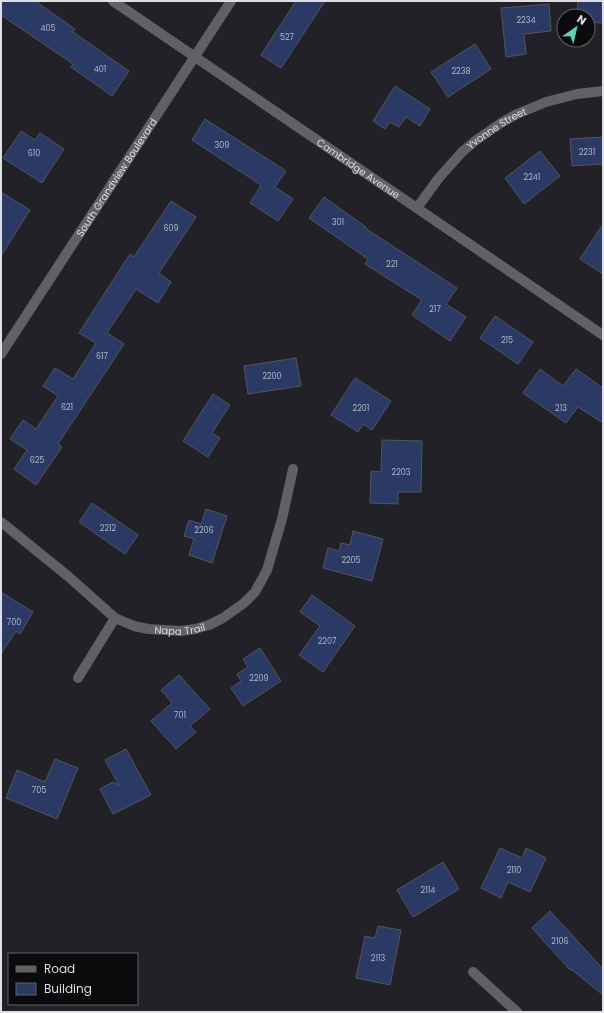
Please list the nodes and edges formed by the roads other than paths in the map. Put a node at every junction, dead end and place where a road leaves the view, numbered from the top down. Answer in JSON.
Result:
{"nodes":[{"id":1,"x":113,"y":1,"type":"edge"},
{"id":2,"x":231,"y":1,"type":"edge"},
{"id":3,"x":195,"y":56,"type":"junction"},
{"id":4,"x":603,"y":91,"type":"edge"},
{"id":5,"x":417,"y":208,"type":"junction"},
{"id":6,"x":603,"y":335,"type":"edge"},
{"id":7,"x":1,"y":354,"type":"edge"},
{"id":8,"x":293,"y":469,"type":"dead end"},
{"id":9,"x":1,"y":522,"type":"edge"},
{"id":10,"x":115,"y":618,"type":"junction"},
{"id":11,"x":78,"y":678,"type":"dead end"},
{"id":12,"x":472,"y":972,"type":"dead end"},
{"id":13,"x":517,"y":1012,"type":"edge"}],
"edges":[{"from":1,"to":3,"type":"street","name":"Cambridge Avenue"},
{"from":2,"to":3,"type":"street","name":"South Grandview Boulevard"},
{"from":3,"to":5,"type":"street","name":"Cambridge Avenue"},
{"from":3,"to":7,"type":"street","name":"South Grandview Boulevard"},
{"from":4,"to":5,"type":"street","name":"Yvonne Street"},
{"from":5,"to":6,"type":"street","name":"Cambridge Avenue"},
{"from":8,"to":10,"type":"street","name":"Napa Trail"},
{"from":9,"to":10,"type":"street","name":"Napa Trail"},
{"from":10,"to":11,"type":"street"},
{"from":12,"to":13,"type":"street"}]}
